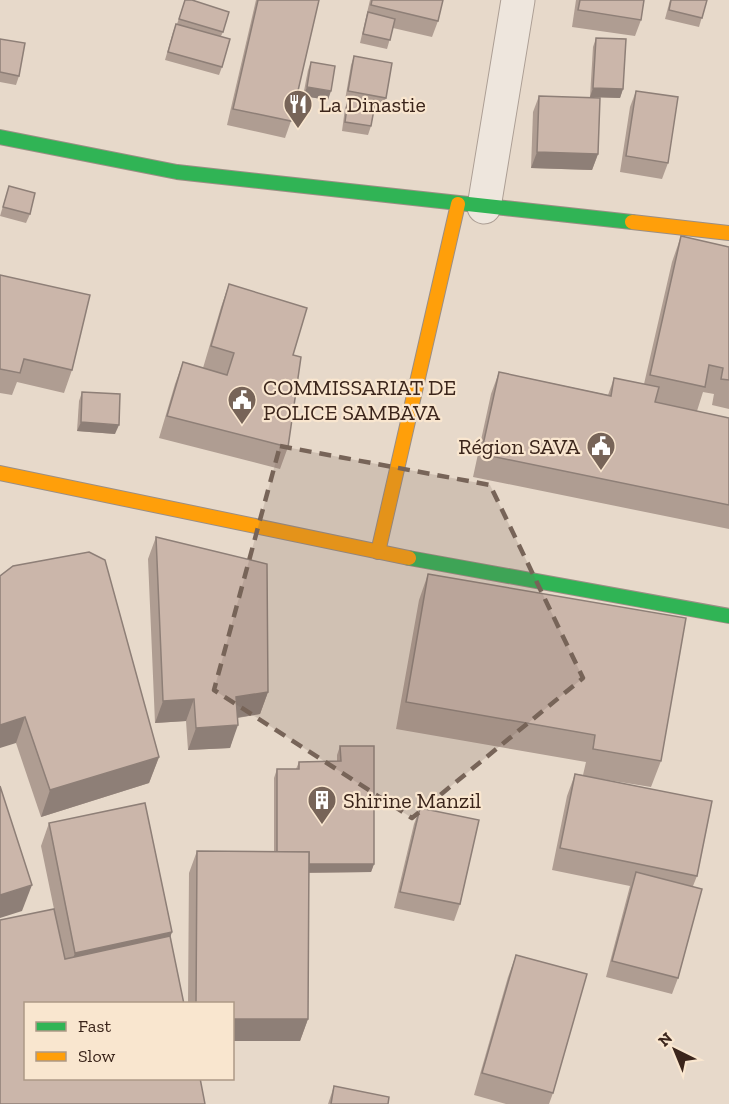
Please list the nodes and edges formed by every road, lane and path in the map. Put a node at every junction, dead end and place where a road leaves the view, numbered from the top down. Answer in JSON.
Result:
{"nodes":[{"id":1,"x":518,"y":0,"type":"edge"},
{"id":2,"x":0,"y":137,"type":"edge"},
{"id":3,"x":471,"y":205,"type":"junction"},
{"id":4,"x":729,"y":233,"type":"edge"},
{"id":5,"x":0,"y":472,"type":"edge"},
{"id":6,"x":378,"y":552,"type":"junction"},
{"id":7,"x":729,"y":616,"type":"edge"}],
"edges":[{"from":1,"to":3,"type":"street"},
{"from":2,"to":3,"type":"street"},
{"from":3,"to":4,"type":"street"},
{"from":3,"to":6,"type":"street"},
{"from":5,"to":6,"type":"street"},
{"from":6,"to":7,"type":"street"}]}
